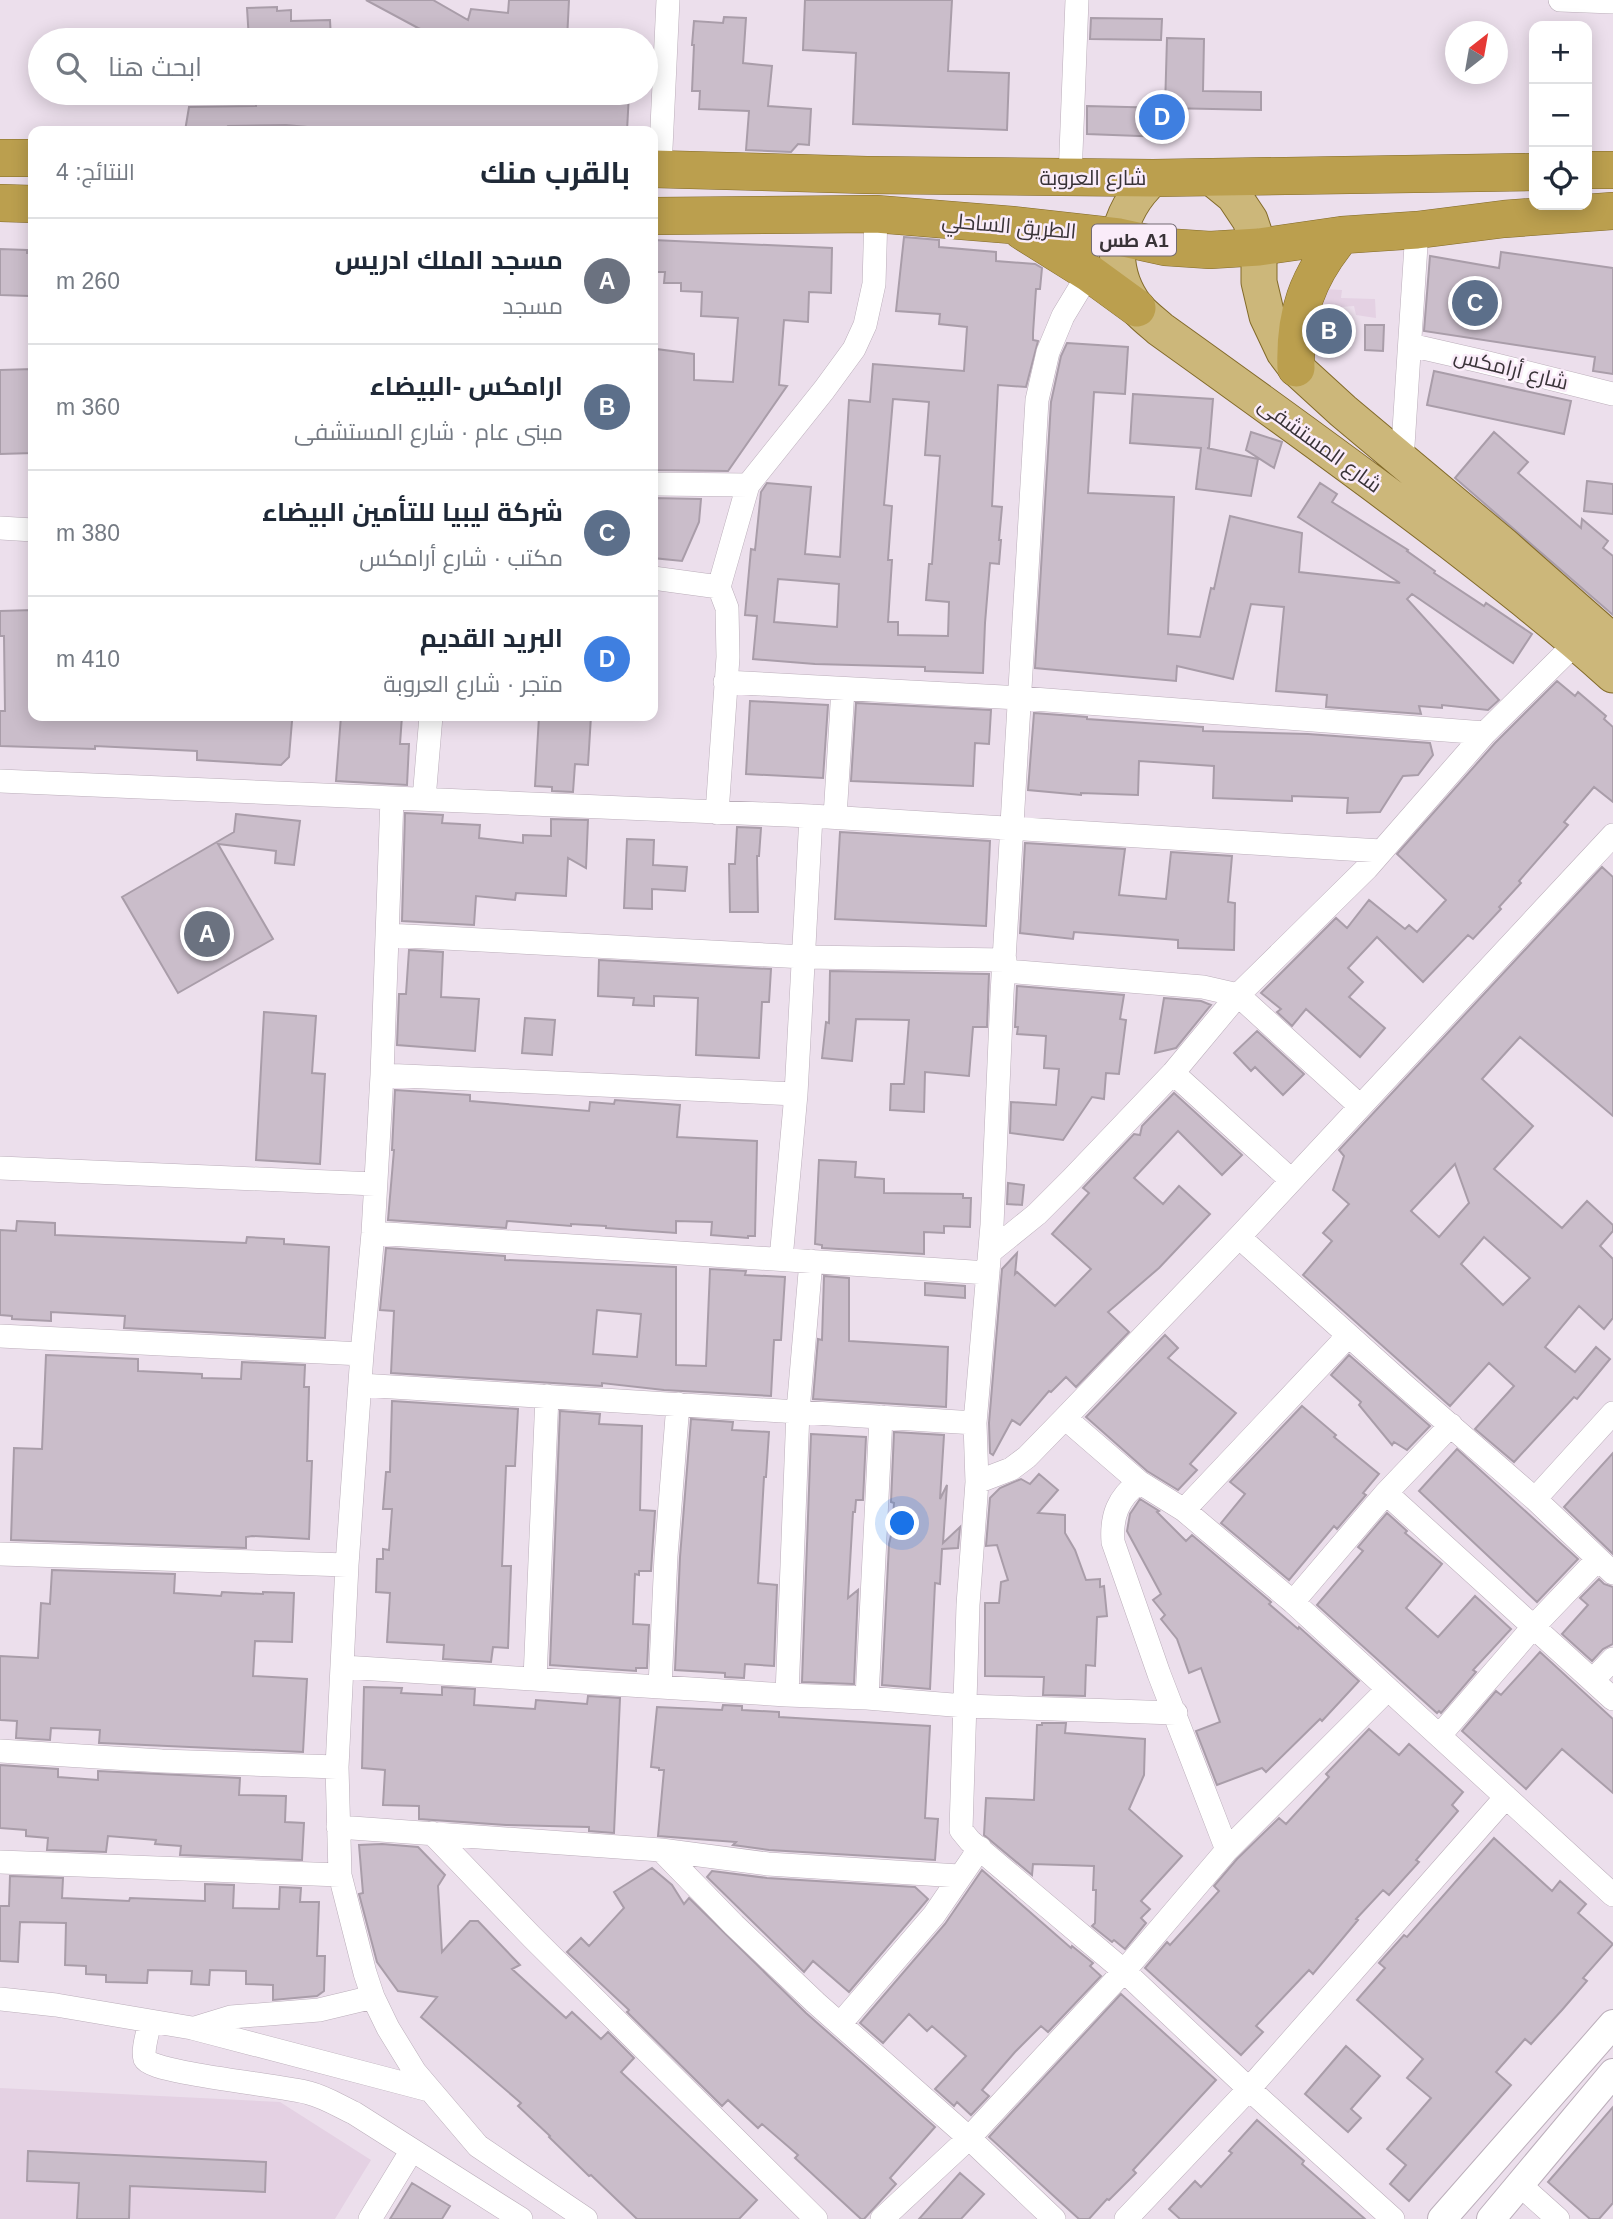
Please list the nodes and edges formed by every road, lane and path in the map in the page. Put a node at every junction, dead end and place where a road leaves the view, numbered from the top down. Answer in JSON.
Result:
{"nodes":[{"id":1,"x":668,"y":0,"type":"edge"},
{"id":2,"x":1077,"y":0,"type":"edge"},
{"id":3,"x":1560,"y":0,"type":"edge"},
{"id":4,"x":1613,"y":2,"type":"edge"},
{"id":5,"x":658,"y":154,"type":"edge"},
{"id":6,"x":0,"y":158,"type":"edge"},
{"id":7,"x":28,"y":158,"type":"edge"},
{"id":8,"x":658,"y":169,"type":"edge"},
{"id":9,"x":1592,"y":170,"type":"edge"},
{"id":10,"x":1613,"y":170,"type":"edge"},
{"id":11,"x":1529,"y":172,"type":"edge"},
{"id":12,"x":1070,"y":178,"type":"junction"},
{"id":13,"x":1153,"y":178,"type":"junction"},
{"id":14,"x":1212,"y":178,"type":"junction"},
{"id":15,"x":0,"y":203,"type":"edge"},
{"id":16,"x":28,"y":204,"type":"edge"},
{"id":17,"x":1613,"y":211,"type":"edge"},
{"id":18,"x":876,"y":214,"type":"junction"},
{"id":19,"x":658,"y":216,"type":"edge"},
{"id":20,"x":1012,"y":225,"type":"junction"},
{"id":21,"x":1417,"y":230,"type":"junction"},
{"id":22,"x":1342,"y":236,"type":"junction"},
{"id":23,"x":1119,"y":237,"type":"junction"},
{"id":24,"x":1259,"y":247,"type":"junction"},
{"id":25,"x":1088,"y":273,"type":"junction"},
{"id":26,"x":1137,"y":308,"type":"junction"},
{"id":27,"x":1410,"y":345,"type":"junction"},
{"id":28,"x":1296,"y":368,"type":"junction"},
{"id":29,"x":1613,"y":394,"type":"edge"},
{"id":30,"x":1402,"y":461,"type":"junction"},
{"id":31,"x":658,"y":484,"type":"edge"},
{"id":32,"x":748,"y":485,"type":"junction"},
{"id":33,"x":0,"y":528,"type":"edge"},
{"id":34,"x":28,"y":530,"type":"edge"},
{"id":35,"x":658,"y":579,"type":"edge"},
{"id":36,"x":719,"y":587,"type":"junction"},
{"id":37,"x":1594,"y":636,"type":"edge"},
{"id":38,"x":1613,"y":676,"type":"edge"},
{"id":39,"x":725,"y":682,"type":"junction"},
{"id":40,"x":843,"y":689,"type":"junction"},
{"id":41,"x":1020,"y":698,"type":"junction"},
{"id":42,"x":431,"y":721,"type":"edge"},
{"id":43,"x":1485,"y":733,"type":"junction"},
{"id":44,"x":0,"y":781,"type":"edge"},
{"id":45,"x":392,"y":799,"type":"junction"},
{"id":46,"x":424,"y":799,"type":"junction"},
{"id":47,"x":717,"y":813,"type":"junction"},
{"id":48,"x":811,"y":816,"type":"junction"},
{"id":49,"x":835,"y":817,"type":"junction"},
{"id":50,"x":1014,"y":828,"type":"junction"},
{"id":51,"x":1611,"y":841,"type":"edge"},
{"id":52,"x":1381,"y":850,"type":"junction"},
{"id":53,"x":387,"y":934,"type":"junction"},
{"id":54,"x":804,"y":957,"type":"junction"},
{"id":55,"x":1005,"y":966,"type":"junction"},
{"id":56,"x":1238,"y":995,"type":"junction"},
{"id":57,"x":1173,"y":1073,"type":"junction"},
{"id":58,"x":382,"y":1075,"type":"junction"},
{"id":59,"x":796,"y":1094,"type":"junction"},
{"id":60,"x":1360,"y":1106,"type":"junction"},
{"id":61,"x":0,"y":1168,"type":"edge"},
{"id":62,"x":1290,"y":1179,"type":"junction"},
{"id":63,"x":374,"y":1184,"type":"junction"},
{"id":64,"x":373,"y":1233,"type":"junction"},
{"id":65,"x":1238,"y":1237,"type":"junction"},
{"id":66,"x":781,"y":1259,"type":"junction"},
{"id":67,"x":811,"y":1261,"type":"junction"},
{"id":68,"x":989,"y":1263,"type":"junction"},
{"id":69,"x":0,"y":1336,"type":"edge"},
{"id":70,"x":1348,"y":1336,"type":"junction"},
{"id":71,"x":362,"y":1354,"type":"junction"},
{"id":72,"x":360,"y":1385,"type":"junction"},
{"id":73,"x":547,"y":1396,"type":"junction"},
{"id":74,"x":678,"y":1404,"type":"junction"},
{"id":75,"x":798,"y":1411,"type":"junction"},
{"id":76,"x":1613,"y":1413,"type":"edge"},
{"id":77,"x":881,"y":1417,"type":"junction"},
{"id":78,"x":1065,"y":1418,"type":"junction"},
{"id":79,"x":975,"y":1423,"type":"junction"},
{"id":80,"x":1451,"y":1425,"type":"junction"},
{"id":81,"x":977,"y":1482,"type":"junction"},
{"id":82,"x":1139,"y":1482,"type":"junction"},
{"id":83,"x":1386,"y":1493,"type":"junction"},
{"id":84,"x":1535,"y":1499,"type":"junction"},
{"id":85,"x":1184,"y":1510,"type":"junction"},
{"id":86,"x":0,"y":1554,"type":"edge"},
{"id":87,"x":348,"y":1565,"type":"junction"},
{"id":88,"x":1606,"y":1566,"type":"edge"},
{"id":89,"x":1293,"y":1602,"type":"junction"},
{"id":90,"x":1534,"y":1626,"type":"junction"},
{"id":91,"x":1613,"y":1659,"type":"edge"},
{"id":92,"x":343,"y":1667,"type":"junction"},
{"id":93,"x":536,"y":1679,"type":"junction"},
{"id":94,"x":1593,"y":1680,"type":"junction"},
{"id":95,"x":660,"y":1686,"type":"junction"},
{"id":96,"x":1388,"y":1689,"type":"junction"},
{"id":97,"x":787,"y":1695,"type":"junction"},
{"id":98,"x":867,"y":1698,"type":"junction"},
{"id":99,"x":1613,"y":1699,"type":"edge"},
{"id":100,"x":965,"y":1706,"type":"junction"},
{"id":101,"x":1175,"y":1713,"type":"junction"},
{"id":102,"x":1440,"y":1735,"type":"junction"},
{"id":103,"x":0,"y":1751,"type":"edge"},
{"id":104,"x":337,"y":1767,"type":"junction"},
{"id":105,"x":1506,"y":1797,"type":"junction"},
{"id":106,"x":338,"y":1827,"type":"junction"},
{"id":107,"x":432,"y":1833,"type":"junction"},
{"id":108,"x":980,"y":1848,"type":"junction"},
{"id":109,"x":661,"y":1850,"type":"junction"},
{"id":110,"x":1227,"y":1850,"type":"junction"},
{"id":111,"x":0,"y":1862,"type":"edge"},
{"id":112,"x":340,"y":1875,"type":"junction"},
{"id":113,"x":959,"y":1876,"type":"junction"},
{"id":114,"x":1613,"y":1895,"type":"edge"},
{"id":115,"x":1124,"y":1971,"type":"junction"},
{"id":116,"x":373,"y":1997,"type":"junction"},
{"id":117,"x":0,"y":1999,"type":"edge"},
{"id":118,"x":150,"y":2022,"type":"junction"},
{"id":119,"x":840,"y":2024,"type":"junction"},
{"id":120,"x":1613,"y":2024,"type":"edge"},
{"id":121,"x":192,"y":2028,"type":"junction"},
{"id":122,"x":1613,"y":2073,"type":"edge"},
{"id":123,"x":1249,"y":2089,"type":"junction"},
{"id":124,"x":429,"y":2090,"type":"junction"},
{"id":125,"x":970,"y":2138,"type":"junction"},
{"id":126,"x":412,"y":2150,"type":"junction"},
{"id":127,"x":1519,"y":2184,"type":"junction"},
{"id":128,"x":577,"y":2216,"type":"edge"},
{"id":129,"x":370,"y":2219,"type":"edge"},
{"id":130,"x":521,"y":2219,"type":"edge"},
{"id":131,"x":816,"y":2219,"type":"edge"},
{"id":132,"x":882,"y":2219,"type":"edge"},
{"id":133,"x":1054,"y":2219,"type":"edge"},
{"id":134,"x":1126,"y":2219,"type":"edge"},
{"id":135,"x":1393,"y":2219,"type":"edge"},
{"id":136,"x":1441,"y":2219,"type":"edge"},
{"id":137,"x":1491,"y":2219,"type":"edge"},
{"id":138,"x":1558,"y":2219,"type":"edge"}],
"edges":[{"from":1,"to":5,"type":"street"},
{"from":2,"to":12,"type":"street"},
{"from":3,"to":4,"type":"street"},
{"from":6,"to":7,"type":"highway"},
{"from":8,"to":12,"type":"highway","name":"شارع العروبة"},
{"from":9,"to":10,"type":"highway"},
{"from":11,"to":14,"type":"highway","name":"شارع العروبة"},
{"from":12,"to":13,"type":"highway","name":"شارع العروبة"},
{"from":13,"to":14,"type":"highway","name":"شارع العروبة"},
{"from":13,"to":23,"type":"main road","name":"شارع المستشفى"},
{"from":14,"to":24,"type":"main road","name":"شارع المستشفى"},
{"from":15,"to":16,"type":"highway"},
{"from":17,"to":21,"type":"highway","name":"الطريق الساحلي","number":"طس A1"},
{"from":18,"to":19,"type":"highway","name":"الطريق الساحلي","number":"طس A1"},
{"from":18,"to":20,"type":"highway","name":"الطريق الساحلي","number":"طس A1"},
{"from":18,"to":32,"type":"street"},
{"from":20,"to":23,"type":"highway","name":"الطريق الساحلي","number":"طس A1"},
{"from":20,"to":25,"type":"highway"},
{"from":21,"to":22,"type":"highway","name":"الطريق الساحلي","number":"طس A1"},
{"from":21,"to":27,"type":"street"},
{"from":22,"to":24,"type":"highway","name":"الطريق الساحلي","number":"طس A1"},
{"from":22,"to":28,"type":"highway"},
{"from":23,"to":24,"type":"highway","name":"الطريق الساحلي","number":"طس A1"},
{"from":23,"to":26,"type":"main road","name":"شارع المستشفى"},
{"from":24,"to":28,"type":"main road","name":"شارع المستشفى"},
{"from":25,"to":26,"type":"highway"},
{"from":25,"to":41,"type":"street"},
{"from":26,"to":37,"type":"main road","name":"شارع المستشفى"},
{"from":27,"to":29,"type":"street","name":"شارع أرامكس"},
{"from":27,"to":30,"type":"street"},
{"from":28,"to":30,"type":"main road","name":"شارع المستشفى"},
{"from":30,"to":37,"type":"main road","name":"شارع المستشفى"},
{"from":31,"to":32,"type":"street"},
{"from":32,"to":36,"type":"street"},
{"from":33,"to":34,"type":"street"},
{"from":35,"to":36,"type":"street"},
{"from":36,"to":39,"type":"street"},
{"from":37,"to":38,"type":"main road","name":"شارع المستشفى"},
{"from":37,"to":43,"type":"street"},
{"from":39,"to":40,"type":"street"},
{"from":39,"to":47,"type":"street"},
{"from":40,"to":41,"type":"street"},
{"from":40,"to":49,"type":"street"},
{"from":41,"to":43,"type":"street"},
{"from":41,"to":50,"type":"street"},
{"from":42,"to":46,"type":"street"},
{"from":43,"to":52,"type":"street"},
{"from":44,"to":45,"type":"street"},
{"from":45,"to":46,"type":"street"},
{"from":45,"to":53,"type":"street"},
{"from":46,"to":47,"type":"street"},
{"from":47,"to":48,"type":"street"},
{"from":48,"to":49,"type":"street"},
{"from":48,"to":54,"type":"street"},
{"from":49,"to":50,"type":"street"},
{"from":50,"to":52,"type":"street"},
{"from":50,"to":55,"type":"street"},
{"from":51,"to":60,"type":"street"},
{"from":52,"to":56,"type":"street"},
{"from":53,"to":54,"type":"street"},
{"from":53,"to":58,"type":"street"},
{"from":54,"to":55,"type":"street"},
{"from":54,"to":59,"type":"street"},
{"from":55,"to":56,"type":"street"},
{"from":55,"to":68,"type":"street"},
{"from":56,"to":57,"type":"street"},
{"from":56,"to":60,"type":"street"},
{"from":57,"to":62,"type":"street"},
{"from":57,"to":68,"type":"street"},
{"from":58,"to":59,"type":"street"},
{"from":58,"to":63,"type":"street"},
{"from":59,"to":66,"type":"street"},
{"from":60,"to":62,"type":"street"},
{"from":61,"to":63,"type":"street"},
{"from":62,"to":65,"type":"street"},
{"from":63,"to":64,"type":"street"},
{"from":64,"to":66,"type":"street"},
{"from":64,"to":71,"type":"street"},
{"from":65,"to":70,"type":"street"},
{"from":65,"to":78,"type":"street"},
{"from":66,"to":67,"type":"street"},
{"from":67,"to":68,"type":"street"},
{"from":67,"to":75,"type":"street"},
{"from":68,"to":79,"type":"street"},
{"from":69,"to":71,"type":"street"},
{"from":70,"to":80,"type":"street"},
{"from":70,"to":85,"type":"street"},
{"from":71,"to":72,"type":"street"},
{"from":72,"to":73,"type":"street"},
{"from":72,"to":87,"type":"street"},
{"from":73,"to":74,"type":"street"},
{"from":73,"to":93,"type":"street"},
{"from":74,"to":75,"type":"street"},
{"from":74,"to":95,"type":"street"},
{"from":75,"to":77,"type":"street"},
{"from":75,"to":97,"type":"street"},
{"from":76,"to":84,"type":"street"},
{"from":77,"to":79,"type":"street"},
{"from":77,"to":98,"type":"street"},
{"from":78,"to":81,"type":"street"},
{"from":78,"to":82,"type":"street"},
{"from":79,"to":81,"type":"street"},
{"from":80,"to":83,"type":"street"},
{"from":80,"to":84,"type":"street"},
{"from":81,"to":100,"type":"street"},
{"from":82,"to":85,"type":"street"},
{"from":82,"to":101,"type":"street"},
{"from":83,"to":89,"type":"street"},
{"from":83,"to":90,"type":"street"},
{"from":84,"to":88,"type":"street"},
{"from":85,"to":89,"type":"street"},
{"from":86,"to":87,"type":"street"},
{"from":87,"to":92,"type":"street"},
{"from":88,"to":90,"type":"street"},
{"from":89,"to":96,"type":"street"},
{"from":90,"to":94,"type":"street"},
{"from":90,"to":102,"type":"street"},
{"from":91,"to":94,"type":"street"},
{"from":92,"to":93,"type":"street"},
{"from":92,"to":104,"type":"street"},
{"from":93,"to":95,"type":"street"},
{"from":94,"to":99,"type":"street"},
{"from":95,"to":97,"type":"street"},
{"from":96,"to":102,"type":"street"},
{"from":96,"to":110,"type":"street"},
{"from":97,"to":98,"type":"street"},
{"from":98,"to":100,"type":"street"},
{"from":100,"to":101,"type":"street"},
{"from":100,"to":108,"type":"street"},
{"from":101,"to":110,"type":"street"},
{"from":102,"to":105,"type":"street"},
{"from":103,"to":104,"type":"street"},
{"from":104,"to":106,"type":"street"},
{"from":105,"to":114,"type":"street"},
{"from":105,"to":123,"type":"street"},
{"from":106,"to":107,"type":"street"},
{"from":106,"to":112,"type":"street"},
{"from":107,"to":109,"type":"street"},
{"from":107,"to":131,"type":"street"},
{"from":108,"to":113,"type":"street"},
{"from":108,"to":115,"type":"street"},
{"from":109,"to":113,"type":"street"},
{"from":109,"to":119,"type":"street"},
{"from":110,"to":115,"type":"street"},
{"from":111,"to":112,"type":"street"},
{"from":112,"to":116,"type":"street"},
{"from":113,"to":119,"type":"street"},
{"from":115,"to":123,"type":"street"},
{"from":115,"to":125,"type":"street"},
{"from":116,"to":121,"type":"street"},
{"from":116,"to":124,"type":"street"},
{"from":117,"to":118,"type":"street"},
{"from":118,"to":121,"type":"street"},
{"from":118,"to":126,"type":"street"},
{"from":119,"to":125,"type":"street"},
{"from":120,"to":136,"type":"street"},
{"from":121,"to":124,"type":"street"},
{"from":122,"to":127,"type":"street"},
{"from":123,"to":134,"type":"street"},
{"from":123,"to":135,"type":"street"},
{"from":124,"to":128,"type":"street"},
{"from":125,"to":132,"type":"street"},
{"from":125,"to":133,"type":"street"},
{"from":126,"to":129,"type":"street"},
{"from":126,"to":130,"type":"street"},
{"from":127,"to":137,"type":"street"},
{"from":127,"to":138,"type":"street"}]}
